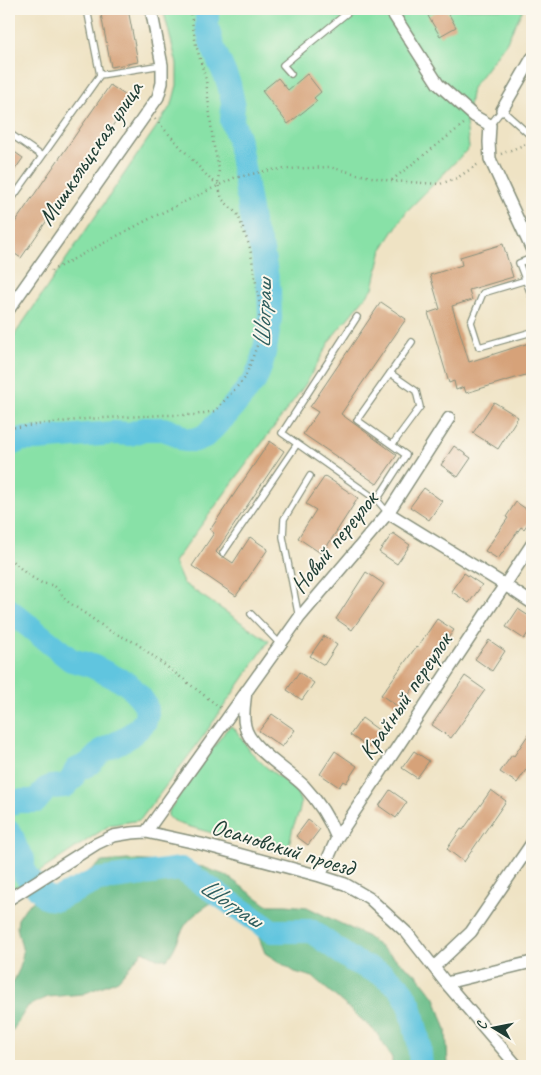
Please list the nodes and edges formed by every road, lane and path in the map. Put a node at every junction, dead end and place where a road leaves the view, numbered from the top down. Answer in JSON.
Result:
{"nodes":[{"id":1,"x":87,"y":9,"type":"edge"},
{"id":2,"x":151,"y":9,"type":"edge"},
{"id":3,"x":190,"y":9,"type":"edge"},
{"id":4,"x":352,"y":9,"type":"edge"},
{"id":5,"x":390,"y":9,"type":"edge"},
{"id":6,"x":532,"y":58,"type":"edge"},
{"id":7,"x":162,"y":65,"type":"junction"},
{"id":8,"x":291,"y":74,"type":"dead end"},
{"id":9,"x":100,"y":75,"type":"junction"},
{"id":10,"x":502,"y":110,"type":"junction"},
{"id":11,"x":148,"y":111,"type":"junction"},
{"id":12,"x":474,"y":116,"type":"junction"},
{"id":13,"x":490,"y":125,"type":"junction"},
{"id":14,"x":9,"y":133,"type":"edge"},
{"id":15,"x":532,"y":137,"type":"edge"},
{"id":16,"x":532,"y":141,"type":"edge"},
{"id":17,"x":42,"y":156,"type":"junction"},
{"id":18,"x":490,"y":159,"type":"junction"},
{"id":19,"x":391,"y":181,"type":"junction"},
{"id":20,"x":218,"y":184,"type":"junction"},
{"id":21,"x":9,"y":203,"type":"edge"},
{"id":22,"x":532,"y":250,"type":"edge"},
{"id":23,"x":532,"y":258,"type":"edge"},
{"id":24,"x":29,"y":280,"type":"junction"},
{"id":25,"x":526,"y":280,"type":"junction"},
{"id":26,"x":532,"y":297,"type":"edge"},
{"id":27,"x":9,"y":309,"type":"edge"},
{"id":28,"x":357,"y":317,"type":"dead end"},
{"id":29,"x":532,"y":332,"type":"edge"},
{"id":30,"x":412,"y":342,"type":"dead end"},
{"id":31,"x":390,"y":373,"type":"junction"},
{"id":32,"x":449,"y":418,"type":"dead end"},
{"id":33,"x":9,"y":428,"type":"edge"},
{"id":34,"x":297,"y":444,"type":"junction"},
{"id":35,"x":392,"y":446,"type":"junction"},
{"id":36,"x":310,"y":476,"type":"dead end"},
{"id":37,"x":377,"y":500,"type":"junction"},
{"id":38,"x":388,"y":514,"type":"junction"},
{"id":39,"x":532,"y":544,"type":"edge"},
{"id":40,"x":223,"y":553,"type":"dead end"},
{"id":41,"x":9,"y":558,"type":"edge"},
{"id":42,"x":505,"y":585,"type":"junction"},
{"id":43,"x":532,"y":604,"type":"edge"},
{"id":44,"x":251,"y":614,"type":"dead end"},
{"id":45,"x":298,"y":618,"type":"junction"},
{"id":46,"x":280,"y":644,"type":"junction"},
{"id":47,"x":247,"y":690,"type":"junction"},
{"id":48,"x":228,"y":716,"type":"junction"},
{"id":49,"x":146,"y":832,"type":"junction"},
{"id":50,"x":336,"y":838,"type":"junction"},
{"id":51,"x":532,"y":843,"type":"edge"},
{"id":52,"x":320,"y":876,"type":"junction"},
{"id":53,"x":9,"y":900,"type":"edge"},
{"id":54,"x":532,"y":962,"type":"edge"},
{"id":55,"x":434,"y":967,"type":"junction"},
{"id":56,"x":446,"y":983,"type":"junction"},
{"id":57,"x":517,"y":1066,"type":"edge"}],
"edges":[{"from":1,"to":9,"type":"lane"},
{"from":2,"to":7,"type":"street","name":"Мишкольцская улица"},
{"from":3,"to":20,"type":"path"},
{"from":4,"to":8,"type":"lane"},
{"from":5,"to":12,"type":"street"},
{"from":6,"to":10,"type":"street"},
{"from":7,"to":9,"type":"lane"},
{"from":7,"to":11,"type":"street","name":"Мишкольцская улица"},
{"from":9,"to":17,"type":"lane"},
{"from":10,"to":13,"type":"lane"},
{"from":10,"to":15,"type":"lane"},
{"from":11,"to":20,"type":"path"},
{"from":11,"to":24,"type":"street","name":"Мишкольцская улица"},
{"from":12,"to":13,"type":"street"},
{"from":12,"to":19,"type":"path"},
{"from":13,"to":18,"type":"street"},
{"from":14,"to":17,"type":"lane"},
{"from":16,"to":18,"type":"path"},
{"from":17,"to":21,"type":"lane"},
{"from":18,"to":19,"type":"path"},
{"from":18,"to":22,"type":"street"},
{"from":19,"to":20,"type":"path"},
{"from":20,"to":24,"type":"path"},
{"from":20,"to":33,"type":"path"},
{"from":23,"to":25,"type":"lane"},
{"from":24,"to":27,"type":"street","name":"Мишкольцская улица"},
{"from":25,"to":26,"type":"lane"},
{"from":25,"to":29,"type":"lane"},
{"from":28,"to":34,"type":"lane"},
{"from":30,"to":31,"type":"lane"},
{"from":31,"to":35,"type":"lane"},
{"from":31,"to":35,"type":"lane"},
{"from":32,"to":38,"type":"street","name":"Новый переулок"},
{"from":34,"to":37,"type":"lane"},
{"from":34,"to":40,"type":"lane"},
{"from":35,"to":37,"type":"lane"},
{"from":36,"to":45,"type":"lane"},
{"from":37,"to":38,"type":"lane"},
{"from":38,"to":42,"type":"street"},
{"from":38,"to":45,"type":"street","name":"Новый переулок"},
{"from":39,"to":42,"type":"street","name":"Крайный переулок"},
{"from":41,"to":48,"type":"path"},
{"from":42,"to":43,"type":"street"},
{"from":42,"to":50,"type":"street","name":"Крайный переулок"},
{"from":44,"to":46,"type":"lane"},
{"from":45,"to":46,"type":"street","name":"Новый переулок"},
{"from":46,"to":47,"type":"street","name":"Новый переулок"},
{"from":47,"to":48,"type":"street","name":"Новый переулок"},
{"from":47,"to":50,"type":"street"},
{"from":48,"to":49,"type":"street","name":"Новый переулок"},
{"from":49,"to":52,"type":"street","name":"Осановский проезд"},
{"from":49,"to":53,"type":"street","name":"Осановский проезд"},
{"from":50,"to":52,"type":"street","name":"Крайный переулок"},
{"from":51,"to":55,"type":"street"},
{"from":52,"to":55,"type":"street","name":"Осановский проезд"},
{"from":54,"to":56,"type":"street"},
{"from":55,"to":56,"type":"street","name":"Осановский проезд"},
{"from":56,"to":57,"type":"street","name":"Осановский проезд"}]}
